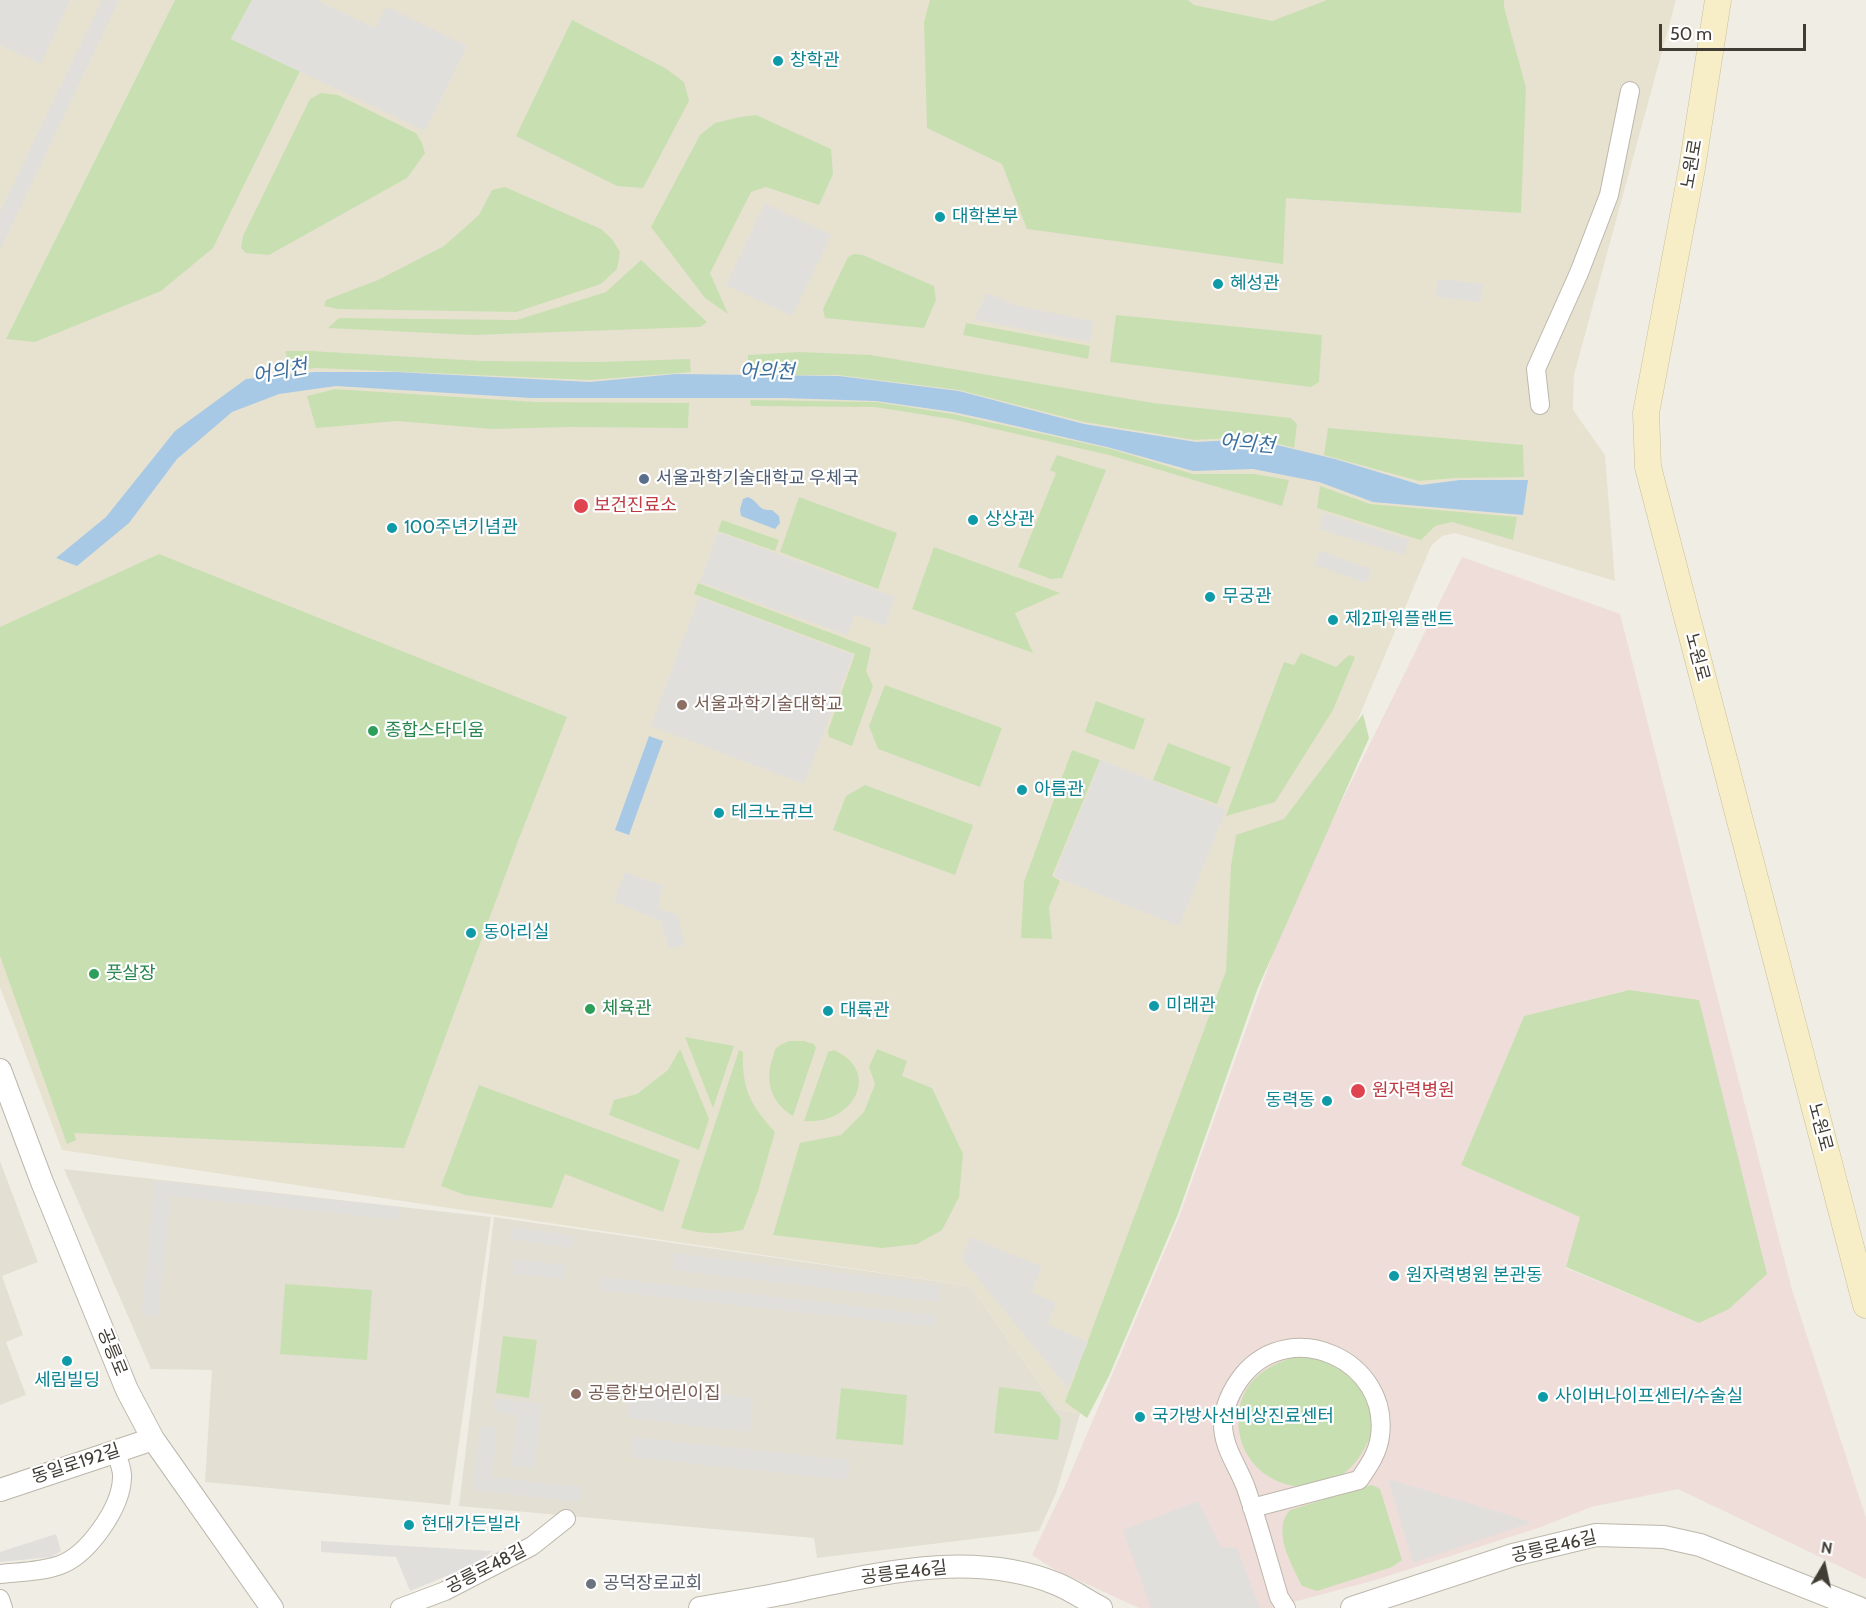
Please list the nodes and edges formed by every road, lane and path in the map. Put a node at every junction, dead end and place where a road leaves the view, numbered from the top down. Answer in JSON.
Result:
{"nodes":[{"id":1,"x":1719,"y":0,"type":"edge"},
{"id":2,"x":1630,"y":91,"type":"dead end"},
{"id":3,"x":1540,"y":405,"type":"dead end"},
{"id":4,"x":0,"y":1070,"type":"edge"},
{"id":5,"x":1866,"y":1305,"type":"edge"},
{"id":6,"x":153,"y":1439,"type":"junction"},
{"id":7,"x":116,"y":1452,"type":"junction"},
{"id":8,"x":0,"y":1490,"type":"edge"},
{"id":9,"x":1252,"y":1508,"type":"junction"},
{"id":10,"x":566,"y":1519,"type":"dead end"},
{"id":11,"x":0,"y":1574,"type":"edge"},
{"id":12,"x":0,"y":1599,"type":"edge"},
{"id":13,"x":713,"y":1607,"type":"edge"},
{"id":14,"x":3,"y":1608,"type":"edge"},
{"id":15,"x":272,"y":1608,"type":"edge"},
{"id":16,"x":400,"y":1608,"type":"edge"},
{"id":17,"x":1101,"y":1608,"type":"edge"},
{"id":18,"x":1286,"y":1608,"type":"edge"},
{"id":19,"x":1352,"y":1608,"type":"edge"},
{"id":20,"x":1859,"y":1608,"type":"edge"}],
"edges":[{"from":1,"to":5,"type":"main road","name":"노원로"},
{"from":2,"to":3,"type":"street"},
{"from":4,"to":6,"type":"street","name":"공릉로"},
{"from":6,"to":7,"type":"street","name":"동일로192길"},
{"from":6,"to":15,"type":"street","name":"공릉로"},
{"from":7,"to":8,"type":"street","name":"동일로192길"},
{"from":7,"to":11,"type":"street"},
{"from":9,"to":9,"type":"street"},
{"from":9,"to":18,"type":"street"},
{"from":10,"to":16,"type":"street","name":"공릉로48길"},
{"from":12,"to":14,"type":"street"},
{"from":13,"to":17,"type":"street","name":"공릉로46길"},
{"from":19,"to":20,"type":"street","name":"공릉로46길"}]}
